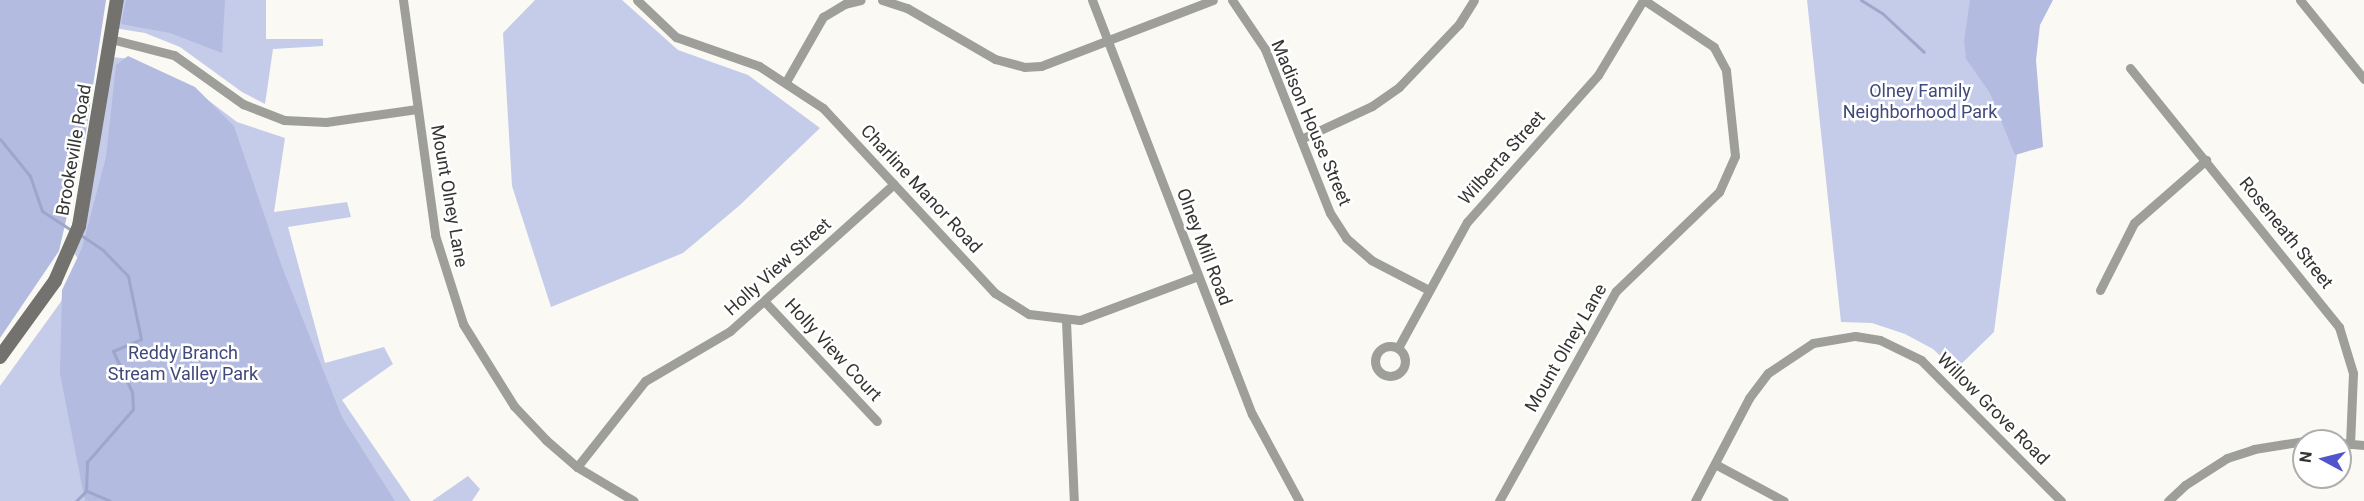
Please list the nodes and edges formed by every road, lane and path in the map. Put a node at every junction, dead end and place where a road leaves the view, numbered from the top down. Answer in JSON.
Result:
{"nodes":[{"id":1,"x":117,"y":0,"type":"edge"},
{"id":2,"x":403,"y":0,"type":"edge"},
{"id":3,"x":637,"y":0,"type":"edge"},
{"id":4,"x":861,"y":0,"type":"edge"},
{"id":5,"x":882,"y":0,"type":"edge"},
{"id":6,"x":1092,"y":0,"type":"edge"},
{"id":7,"x":1213,"y":0,"type":"edge"},
{"id":8,"x":1232,"y":0,"type":"edge"},
{"id":9,"x":1474,"y":0,"type":"edge"},
{"id":10,"x":1644,"y":0,"type":"edge"},
{"id":11,"x":2300,"y":0,"type":"edge"},
{"id":12,"x":111,"y":39,"type":"junction"},
{"id":13,"x":1107,"y":41,"type":"junction"},
{"id":14,"x":2130,"y":68,"type":"dead end"},
{"id":15,"x":2364,"y":79,"type":"edge"},
{"id":16,"x":787,"y":80,"type":"junction"},
{"id":17,"x":417,"y":109,"type":"junction"},
{"id":18,"x":1301,"y":139,"type":"junction"},
{"id":19,"x":2206,"y":160,"type":"junction"},
{"id":20,"x":894,"y":184,"type":"junction"},
{"id":21,"x":1198,"y":276,"type":"junction"},
{"id":22,"x":1427,"y":290,"type":"junction"},
{"id":23,"x":2100,"y":290,"type":"dead end"},
{"id":24,"x":766,"y":303,"type":"junction"},
{"id":25,"x":1066,"y":321,"type":"junction"},
{"id":26,"x":1399,"y":346,"type":"dead end"},
{"id":27,"x":0,"y":357,"type":"edge"},
{"id":28,"x":877,"y":421,"type":"dead end"},
{"id":29,"x":2347,"y":429,"type":"edge"},
{"id":30,"x":2292,"y":443,"type":"edge"},
{"id":31,"x":1715,"y":464,"type":"junction"},
{"id":32,"x":578,"y":467,"type":"junction"},
{"id":33,"x":634,"y":501,"type":"edge"},
{"id":34,"x":1074,"y":501,"type":"edge"},
{"id":35,"x":1299,"y":501,"type":"edge"},
{"id":36,"x":1499,"y":501,"type":"edge"},
{"id":37,"x":1695,"y":501,"type":"edge"},
{"id":38,"x":1784,"y":501,"type":"edge"},
{"id":39,"x":2061,"y":501,"type":"edge"},
{"id":40,"x":2168,"y":501,"type":"edge"}],
"edges":[{"from":1,"to":12,"type":"street","name":"Brookeville Road"},
{"from":2,"to":17,"type":"street","name":"Mount Olney Lane"},
{"from":3,"to":16,"type":"street","name":"Charline Manor Road"},
{"from":4,"to":16,"type":"street"},
{"from":5,"to":13,"type":"street"},
{"from":6,"to":13,"type":"street","name":"Olney Mill Road"},
{"from":7,"to":13,"type":"street"},
{"from":8,"to":18,"type":"street","name":"Madison House Street"},
{"from":9,"to":18,"type":"street"},
{"from":10,"to":22,"type":"street","name":"Wilberta Street"},
{"from":10,"to":36,"type":"street","name":"Mount Olney Lane"},
{"from":11,"to":15,"type":"street"},
{"from":12,"to":17,"type":"street"},
{"from":12,"to":27,"type":"street","name":"Brookeville Road"},
{"from":13,"to":21,"type":"street","name":"Olney Mill Road"},
{"from":14,"to":19,"type":"street","name":"Roseneath Street"},
{"from":16,"to":20,"type":"street","name":"Charline Manor Road"},
{"from":17,"to":32,"type":"street","name":"Mount Olney Lane"},
{"from":18,"to":22,"type":"street","name":"Madison House Street"},
{"from":19,"to":23,"type":"street"},
{"from":19,"to":29,"type":"street","name":"Roseneath Street"},
{"from":20,"to":24,"type":"street","name":"Holly View Street"},
{"from":20,"to":25,"type":"street","name":"Charline Manor Road"},
{"from":21,"to":25,"type":"street","name":"Charline Manor Road"},
{"from":21,"to":35,"type":"street","name":"Olney Mill Road"},
{"from":22,"to":26,"type":"street","name":"Wilberta Street"},
{"from":24,"to":28,"type":"street","name":"Holly View Court"},
{"from":24,"to":32,"type":"street","name":"Holly View Street"},
{"from":25,"to":34,"type":"street"},
{"from":30,"to":40,"type":"street"},
{"from":31,"to":37,"type":"street","name":"Willow Grove Road"},
{"from":31,"to":38,"type":"street"},
{"from":31,"to":39,"type":"street","name":"Willow Grove Road"},
{"from":32,"to":33,"type":"street","name":"Mount Olney Lane"}]}
